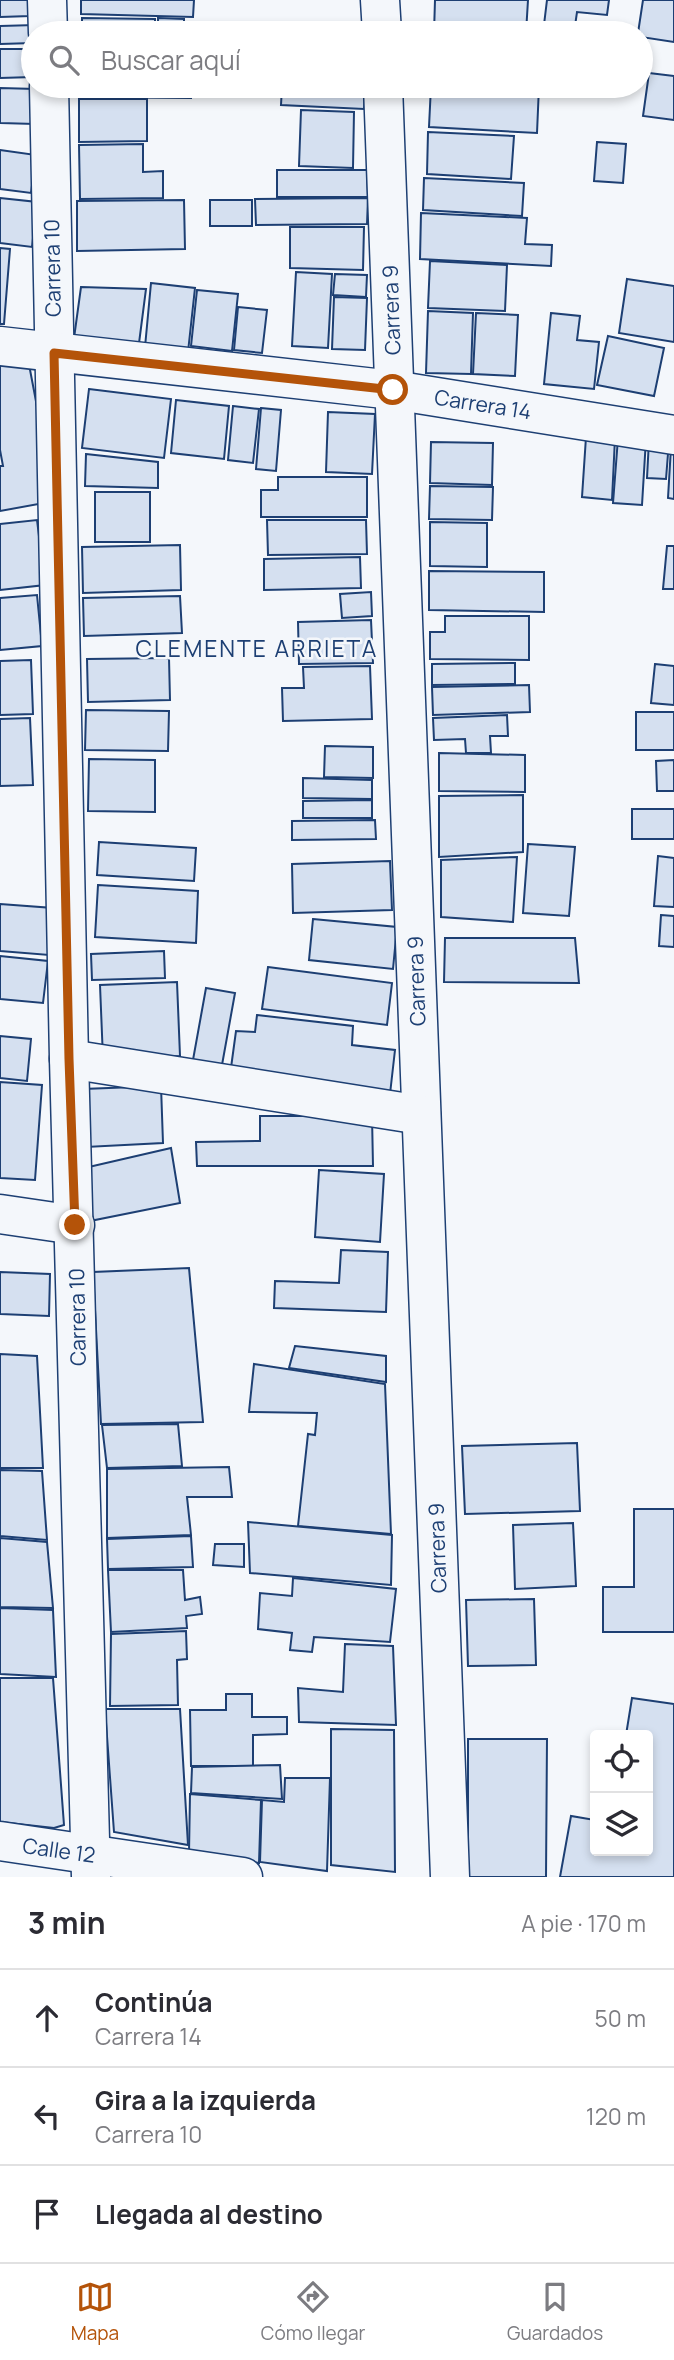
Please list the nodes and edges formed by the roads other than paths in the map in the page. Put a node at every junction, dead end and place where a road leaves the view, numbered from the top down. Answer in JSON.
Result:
{"nodes":[{"id":1,"x":47,"y":0,"type":"edge"},
{"id":2,"x":380,"y":0,"type":"edge"},
{"id":3,"x":48,"y":21,"type":"edge"},
{"id":4,"x":381,"y":21,"type":"edge"},
{"id":5,"x":49,"y":98,"type":"edge"},
{"id":6,"x":383,"y":98,"type":"edge"},
{"id":7,"x":0,"y":346,"type":"edge"},
{"id":8,"x":54,"y":353,"type":"junction"},
{"id":9,"x":393,"y":390,"type":"junction"},
{"id":10,"x":674,"y":435,"type":"edge"},
{"id":11,"x":69,"y":1059,"type":"junction"},
{"id":12,"x":421,"y":1115,"type":"junction"},
{"id":13,"x":0,"y":1214,"type":"edge"},
{"id":14,"x":75,"y":1225,"type":"junction"},
{"id":15,"x":0,"y":1841,"type":"edge"},
{"id":16,"x":90,"y":1866,"type":"edge"},
{"id":17,"x":243,"y":1877,"type":"edge"},
{"id":18,"x":450,"y":1877,"type":"edge"}],
"edges":[{"from":1,"to":3,"type":"street"},
{"from":2,"to":4,"type":"street"},
{"from":5,"to":8,"type":"street","name":"Carrera 10"},
{"from":6,"to":9,"type":"street","name":"Carrera 9"},
{"from":7,"to":8,"type":"street","name":"Carrera 14"},
{"from":8,"to":9,"type":"street","name":"Carrera 14"},
{"from":8,"to":11,"type":"street","name":"Carrera 10"},
{"from":9,"to":10,"type":"street","name":"Carrera 14"},
{"from":9,"to":12,"type":"street","name":"Carrera 9"},
{"from":11,"to":12,"type":"street"},
{"from":11,"to":14,"type":"street","name":"Carrera 10"},
{"from":12,"to":18,"type":"street","name":"Carrera 9"},
{"from":13,"to":14,"type":"street"},
{"from":14,"to":16,"type":"street","name":"Carrera 10"},
{"from":15,"to":16,"type":"street","name":"Calle 12"},
{"from":16,"to":17,"type":"street","name":"Calle 12"}]}
